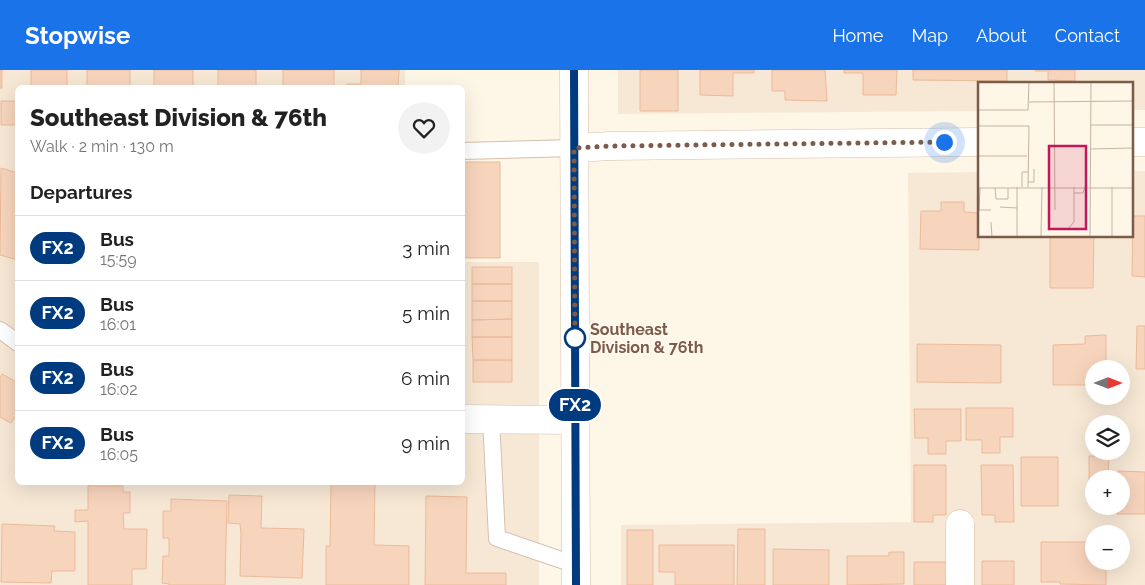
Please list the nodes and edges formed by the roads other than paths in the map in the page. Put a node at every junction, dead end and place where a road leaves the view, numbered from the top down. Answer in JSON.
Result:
{"nodes":[{"id":1,"x":574,"y":70,"type":"edge"},
{"id":2,"x":978,"y":142,"type":"edge"},
{"id":3,"x":1132,"y":142,"type":"edge"},
{"id":4,"x":1145,"y":142,"type":"edge"},
{"id":5,"x":574,"y":148,"type":"junction"},
{"id":6,"x":465,"y":151,"type":"edge"},
{"id":7,"x":0,"y":330,"type":"edge"},
{"id":8,"x":15,"y":342,"type":"edge"},
{"id":9,"x":465,"y":419,"type":"edge"},
{"id":10,"x":491,"y":419,"type":"junction"},
{"id":11,"x":575,"y":420,"type":"junction"},
{"id":12,"x":960,"y":524,"type":"dead end"},
{"id":13,"x":576,"y":575,"type":"edge"},
{"id":14,"x":960,"y":585,"type":"edge"}],
"edges":[{"from":1,"to":5,"type":"street"},
{"from":2,"to":5,"type":"street"},
{"from":3,"to":4,"type":"street"},
{"from":5,"to":6,"type":"lane"},
{"from":5,"to":11,"type":"street"},
{"from":7,"to":8,"type":"lane"},
{"from":9,"to":10,"type":"street"},
{"from":10,"to":11,"type":"street"},
{"from":10,"to":13,"type":"lane"},
{"from":11,"to":13,"type":"street"},
{"from":12,"to":14,"type":"street"}]}
